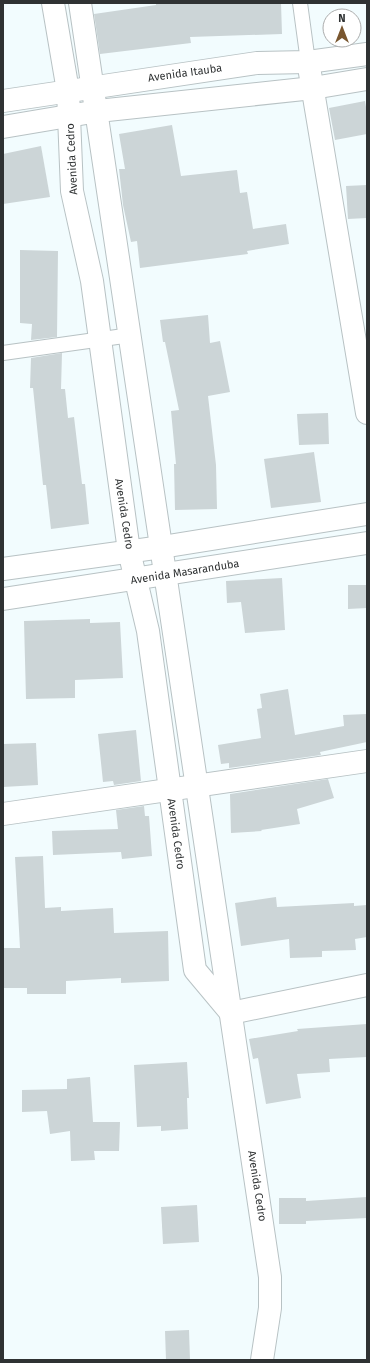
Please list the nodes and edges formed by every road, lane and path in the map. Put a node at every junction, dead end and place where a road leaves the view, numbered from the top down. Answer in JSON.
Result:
{"nodes":[{"id":1,"x":53,"y":3,"type":"edge"},
{"id":2,"x":80,"y":3,"type":"edge"},
{"id":3,"x":300,"y":3,"type":"edge"},
{"id":4,"x":367,"y":54,"type":"edge"},
{"id":5,"x":308,"y":62,"type":"junction"},
{"id":6,"x":367,"y":79,"type":"edge"},
{"id":7,"x":94,"y":86,"type":"junction"},
{"id":8,"x":312,"y":88,"type":"junction"},
{"id":9,"x":68,"y":91,"type":"junction"},
{"id":10,"x":3,"y":101,"type":"edge"},
{"id":11,"x":98,"y":112,"type":"junction"},
{"id":12,"x":70,"y":116,"type":"junction"},
{"id":13,"x":3,"y":127,"type":"edge"},
{"id":14,"x":131,"y":335,"type":"junction"},
{"id":15,"x":99,"y":339,"type":"junction"},
{"id":16,"x":3,"y":352,"type":"edge"},
{"id":17,"x":367,"y":413,"type":"edge"},
{"id":18,"x":367,"y":514,"type":"edge"},
{"id":19,"x":367,"y":543,"type":"edge"},
{"id":20,"x":162,"y":547,"type":"junction"},
{"id":21,"x":130,"y":551,"type":"junction"},
{"id":22,"x":3,"y":569,"type":"edge"},
{"id":23,"x":165,"y":575,"type":"junction"},
{"id":24,"x":135,"y":579,"type":"junction"},
{"id":25,"x":3,"y":599,"type":"edge"},
{"id":26,"x":367,"y":761,"type":"edge"},
{"id":27,"x":197,"y":785,"type":"junction"},
{"id":28,"x":170,"y":789,"type":"junction"},
{"id":29,"x":3,"y":814,"type":"edge"},
{"id":30,"x":367,"y":986,"type":"edge"},
{"id":31,"x":231,"y":1013,"type":"junction"},
{"id":32,"x":262,"y":1360,"type":"edge"}],
"edges":[{"from":1,"to":9,"type":"street","name":"Avenida Cedro"},
{"from":2,"to":7,"type":"street","name":"Avenida Cedro"},
{"from":3,"to":5,"type":"lane"},
{"from":4,"to":5,"type":"street","name":"Avenida Itauba"},
{"from":5,"to":7,"type":"street","name":"Avenida Itauba"},
{"from":5,"to":8,"type":"street"},
{"from":6,"to":8,"type":"street"},
{"from":7,"to":9,"type":"street","name":"Avenida Itauba"},
{"from":7,"to":11,"type":"street","name":"Avenida Cedro"},
{"from":8,"to":11,"type":"street"},
{"from":8,"to":17,"type":"street"},
{"from":9,"to":10,"type":"street","name":"Avenida Itauba"},
{"from":9,"to":12,"type":"street","name":"Avenida Cedro"},
{"from":11,"to":12,"type":"street"},
{"from":11,"to":14,"type":"street","name":"Avenida Cedro"},
{"from":12,"to":13,"type":"street"},
{"from":12,"to":15,"type":"street","name":"Avenida Cedro"},
{"from":14,"to":15,"type":"lane"},
{"from":14,"to":20,"type":"street","name":"Avenida Cedro"},
{"from":15,"to":16,"type":"lane"},
{"from":15,"to":21,"type":"street","name":"Avenida Cedro"},
{"from":18,"to":20,"type":"street"},
{"from":19,"to":23,"type":"street","name":"Avenida Masaranduba"},
{"from":20,"to":21,"type":"street"},
{"from":20,"to":23,"type":"street","name":"Avenida Cedro"},
{"from":21,"to":22,"type":"street"},
{"from":21,"to":24,"type":"street","name":"Avenida Cedro"},
{"from":23,"to":24,"type":"street","name":"Avenida Masaranduba"},
{"from":23,"to":27,"type":"street","name":"Avenida Cedro"},
{"from":24,"to":25,"type":"street","name":"Avenida Masaranduba"},
{"from":24,"to":28,"type":"street","name":"Avenida Cedro"},
{"from":26,"to":27,"type":"street"},
{"from":27,"to":28,"type":"street"},
{"from":27,"to":31,"type":"street","name":"Avenida Cedro"},
{"from":28,"to":29,"type":"street"},
{"from":28,"to":31,"type":"street","name":"Avenida Cedro"},
{"from":30,"to":31,"type":"street"},
{"from":31,"to":32,"type":"street","name":"Avenida Cedro"}]}
